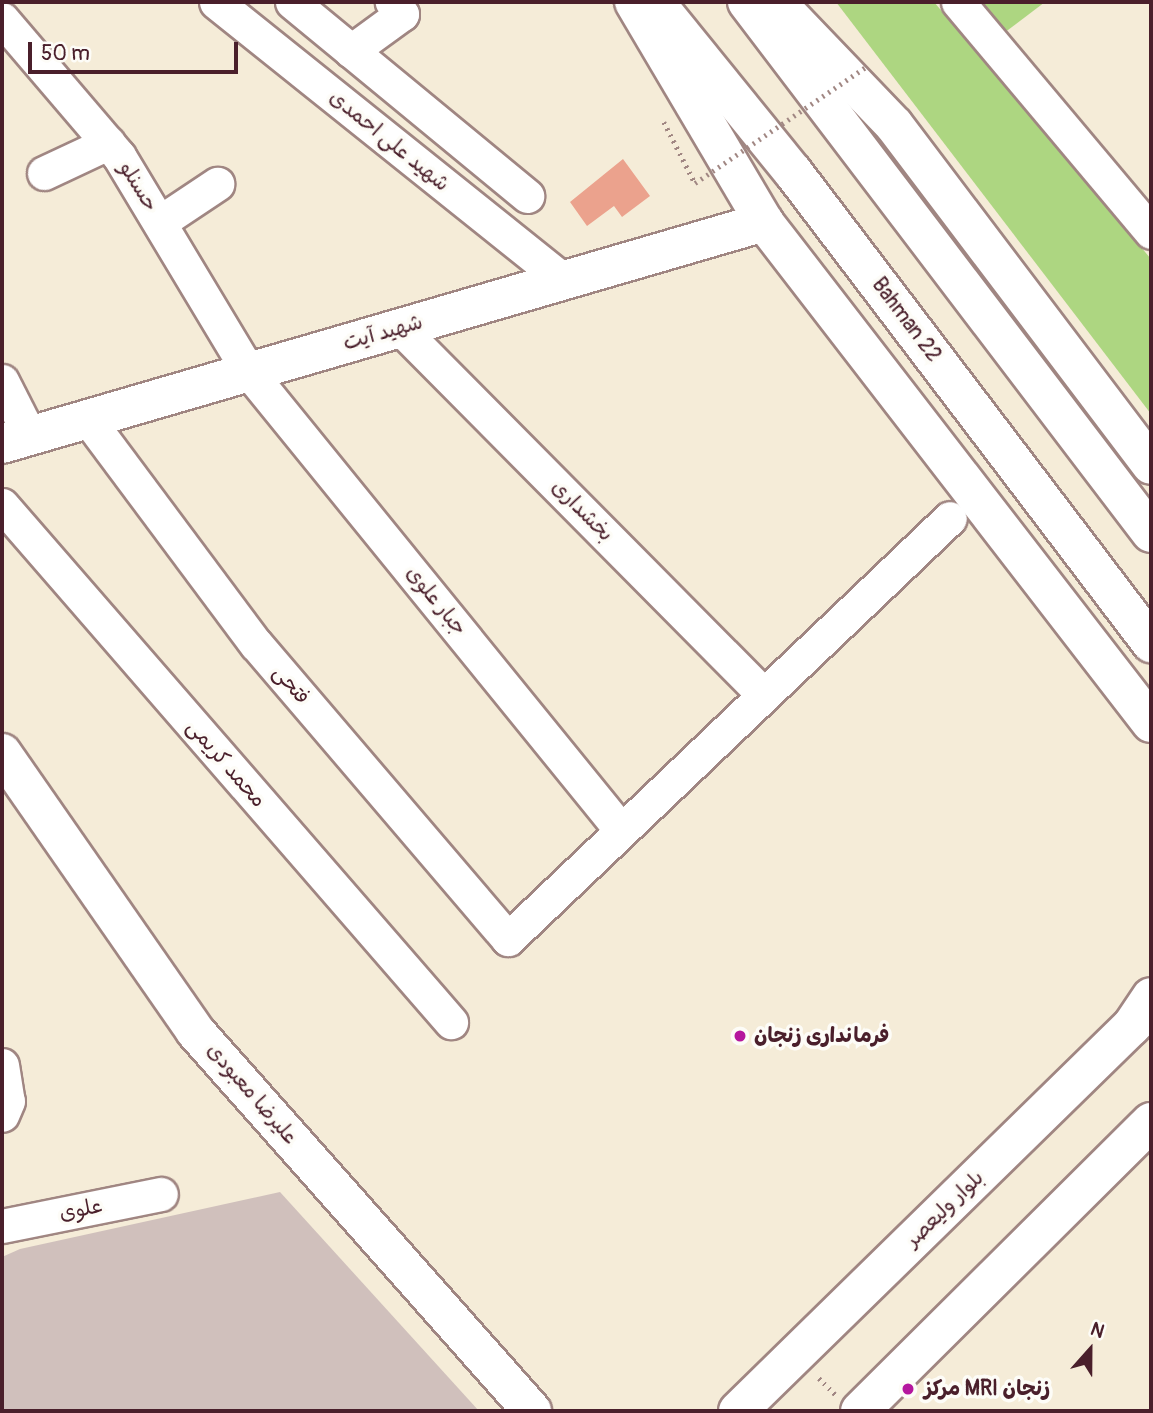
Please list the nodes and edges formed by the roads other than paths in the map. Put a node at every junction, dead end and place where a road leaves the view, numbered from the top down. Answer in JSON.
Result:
{"nodes":[{"id":1,"x":216,"y":2,"type":"edge"},
{"id":2,"x":292,"y":2,"type":"edge"},
{"id":3,"x":392,"y":2,"type":"edge"},
{"id":4,"x":634,"y":2,"type":"edge"},
{"id":5,"x":655,"y":2,"type":"edge"},
{"id":6,"x":747,"y":2,"type":"edge"},
{"id":7,"x":776,"y":2,"type":"edge"},
{"id":8,"x":958,"y":2,"type":"edge"},
{"id":9,"x":2,"y":19,"type":"edge"},
{"id":10,"x":351,"y":51,"type":"junction"},
{"id":11,"x":108,"y":143,"type":"junction"},
{"id":12,"x":44,"y":173,"type":"dead end"},
{"id":13,"x":217,"y":184,"type":"dead end"},
{"id":14,"x":527,"y":196,"type":"dead end"},
{"id":15,"x":160,"y":222,"type":"junction"},
{"id":16,"x":764,"y":222,"type":"junction"},
{"id":17,"x":1151,"y":232,"type":"edge"},
{"id":18,"x":562,"y":280,"type":"junction"},
{"id":19,"x":400,"y":328,"type":"junction"},
{"id":20,"x":249,"y":372,"type":"junction"},
{"id":21,"x":2,"y":381,"type":"edge"},
{"id":22,"x":88,"y":419,"type":"junction"},
{"id":23,"x":16,"y":440,"type":"edge"},
{"id":24,"x":1151,"y":465,"type":"edge"},
{"id":25,"x":2,"y":505,"type":"edge"},
{"id":26,"x":950,"y":517,"type":"dead end"},
{"id":27,"x":1151,"y":533,"type":"edge"},
{"id":28,"x":1151,"y":643,"type":"edge"},
{"id":29,"x":1151,"y":657,"type":"edge"},
{"id":30,"x":1101,"y":659,"type":"junction"},
{"id":31,"x":764,"y":695,"type":"junction"},
{"id":32,"x":1151,"y":723,"type":"edge"},
{"id":33,"x":2,"y":756,"type":"edge"},
{"id":34,"x":621,"y":830,"type":"junction"},
{"id":35,"x":1144,"y":1010,"type":"edge"},
{"id":36,"x":451,"y":1023,"type":"dead end"},
{"id":37,"x":2,"y":1065,"type":"edge"},
{"id":38,"x":2,"y":1115,"type":"edge"},
{"id":39,"x":1151,"y":1122,"type":"edge"},
{"id":40,"x":161,"y":1194,"type":"dead end"},
{"id":41,"x":2,"y":1226,"type":"edge"},
{"id":42,"x":852,"y":1406,"type":"edge"},
{"id":43,"x":743,"y":1410,"type":"edge"},
{"id":44,"x":532,"y":1411,"type":"edge"}],
"edges":[{"from":1,"to":18,"type":"street","name":"شهید علی احمدی"},
{"from":2,"to":10,"type":"street"},
{"from":3,"to":10,"type":"street"},
{"from":4,"to":16,"type":"main road"},
{"from":5,"to":28,"type":"main road","name":"Bahman 22"},
{"from":6,"to":27,"type":"main road"},
{"from":7,"to":24,"type":"main road"},
{"from":8,"to":17,"type":"street"},
{"from":9,"to":11,"type":"street","name":"حسنلو"},
{"from":10,"to":14,"type":"street"},
{"from":11,"to":12,"type":"street"},
{"from":11,"to":15,"type":"street","name":"حسنلو"},
{"from":13,"to":15,"type":"street"},
{"from":15,"to":20,"type":"street","name":"حسنلو"},
{"from":16,"to":18,"type":"main road","name":"شهید آیت"},
{"from":16,"to":30,"type":"main road"},
{"from":18,"to":19,"type":"main road","name":"شهید آیت"},
{"from":19,"to":20,"type":"main road","name":"شهید آیت"},
{"from":19,"to":31,"type":"street","name":"بخشداری"},
{"from":20,"to":22,"type":"main road","name":"شهید آیت"},
{"from":20,"to":34,"type":"street","name":"جبار علوی"},
{"from":21,"to":23,"type":"street"},
{"from":22,"to":23,"type":"main road","name":"شهید آیت"},
{"from":22,"to":34,"type":"street","name":"فتحی"},
{"from":25,"to":36,"type":"street","name":"محمد کریمی"},
{"from":26,"to":31,"type":"street"},
{"from":29,"to":30,"type":"main road"},
{"from":30,"to":32,"type":"main road"},
{"from":31,"to":34,"type":"street"},
{"from":33,"to":44,"type":"main road","name":"علیرضا معبودی"},
{"from":35,"to":43,"type":"main road","name":"بلوار ولیعصر"},
{"from":37,"to":38,"type":"street"},
{"from":39,"to":42,"type":"main road"},
{"from":40,"to":41,"type":"street","name":"علوی"}]}
